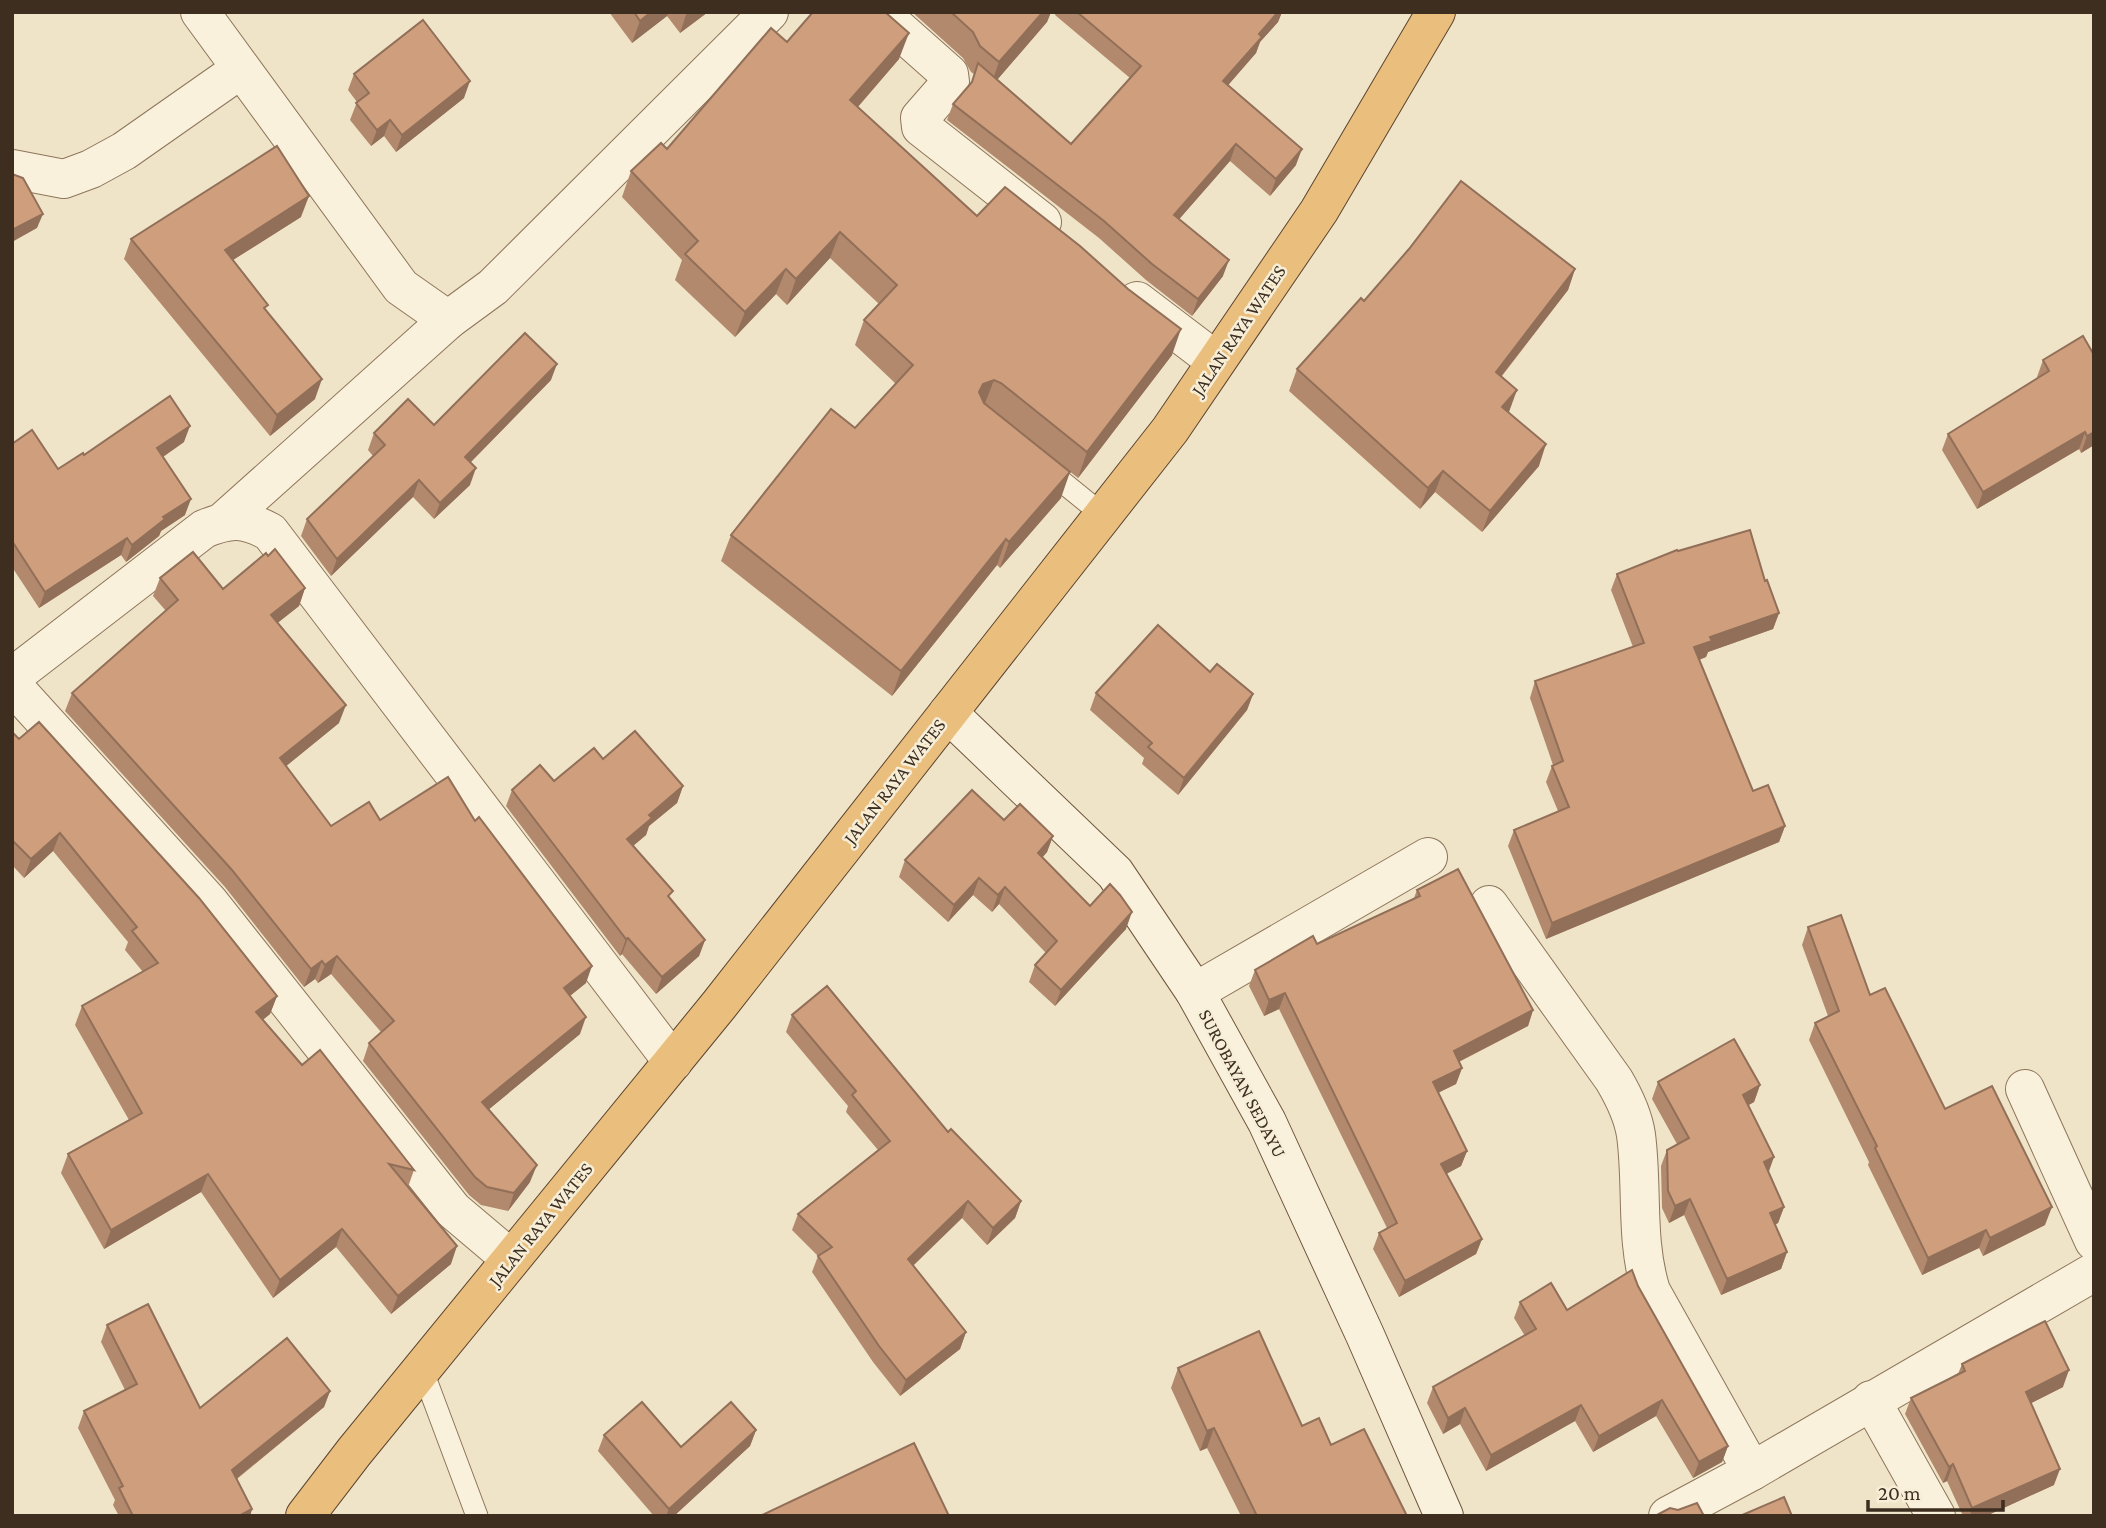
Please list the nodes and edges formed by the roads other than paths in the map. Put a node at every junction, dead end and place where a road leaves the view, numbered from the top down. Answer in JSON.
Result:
{"nodes":[{"id":1,"x":200,"y":12,"type":"edge"},
{"id":2,"x":769,"y":12,"type":"edge"},
{"id":3,"x":879,"y":12,"type":"edge"},
{"id":4,"x":1436,"y":12,"type":"edge"},
{"id":5,"x":242,"y":69,"type":"junction"},
{"id":6,"x":12,"y":169,"type":"edge"},
{"id":7,"x":1074,"y":247,"type":"edge"},
{"id":8,"x":1110,"y":278,"type":"edge"},
{"id":9,"x":448,"y":320,"type":"junction"},
{"id":10,"x":1216,"y":361,"type":"junction"},
{"id":11,"x":1033,"y":459,"type":"edge"},
{"id":12,"x":1103,"y":515,"type":"junction"},
{"id":13,"x":225,"y":520,"type":"junction"},
{"id":14,"x":12,"y":677,"type":"edge"},
{"id":15,"x":12,"y":685,"type":"edge"},
{"id":16,"x":948,"y":713,"type":"junction"},
{"id":17,"x":1428,"y":857,"type":"dead end"},
{"id":18,"x":1489,"y":905,"type":"dead end"},
{"id":19,"x":1195,"y":992,"type":"junction"},
{"id":20,"x":673,"y":1062,"type":"junction"},
{"id":21,"x":2025,"y":1089,"type":"dead end"},
{"id":22,"x":2094,"y":1241,"type":"edge"},
{"id":23,"x":511,"y":1259,"type":"junction"},
{"id":24,"x":2094,"y":1272,"type":"edge"},
{"id":25,"x":422,"y":1369,"type":"junction"},
{"id":26,"x":1871,"y":1400,"type":"junction"},
{"id":27,"x":1752,"y":1471,"type":"junction"},
{"id":28,"x":305,"y":1516,"type":"edge"},
{"id":29,"x":477,"y":1516,"type":"edge"},
{"id":30,"x":1444,"y":1516,"type":"edge"},
{"id":31,"x":1668,"y":1516,"type":"edge"},
{"id":32,"x":1936,"y":1516,"type":"edge"}],
"edges":[{"from":1,"to":5,"type":"street"},
{"from":2,"to":9,"type":"street"},
{"from":3,"to":7,"type":"street"},
{"from":4,"to":10,"type":"highway","name":"JALAN RAYA WATES"},
{"from":5,"to":6,"type":"street"},
{"from":5,"to":9,"type":"street"},
{"from":8,"to":10,"type":"street"},
{"from":9,"to":13,"type":"street"},
{"from":10,"to":12,"type":"highway","name":"JALAN RAYA WATES"},
{"from":11,"to":12,"type":"lane"},
{"from":12,"to":16,"type":"highway","name":"JALAN RAYA WATES"},
{"from":13,"to":14,"type":"street"},
{"from":13,"to":20,"type":"street"},
{"from":15,"to":23,"type":"street"},
{"from":16,"to":19,"type":"street","name":"SUROBAYAN SEDAYU"},
{"from":16,"to":20,"type":"highway","name":"JALAN RAYA WATES"},
{"from":17,"to":19,"type":"street"},
{"from":18,"to":27,"type":"street"},
{"from":19,"to":30,"type":"street","name":"SUROBAYAN SEDAYU"},
{"from":20,"to":23,"type":"highway","name":"JALAN RAYA WATES"},
{"from":21,"to":22,"type":"street"},
{"from":23,"to":25,"type":"highway","name":"JALAN RAYA WATES"},
{"from":24,"to":26,"type":"street"},
{"from":25,"to":28,"type":"highway","name":"JALAN RAYA WATES"},
{"from":25,"to":29,"type":"lane"},
{"from":26,"to":27,"type":"street"},
{"from":26,"to":32,"type":"street"},
{"from":27,"to":31,"type":"street"}]}
